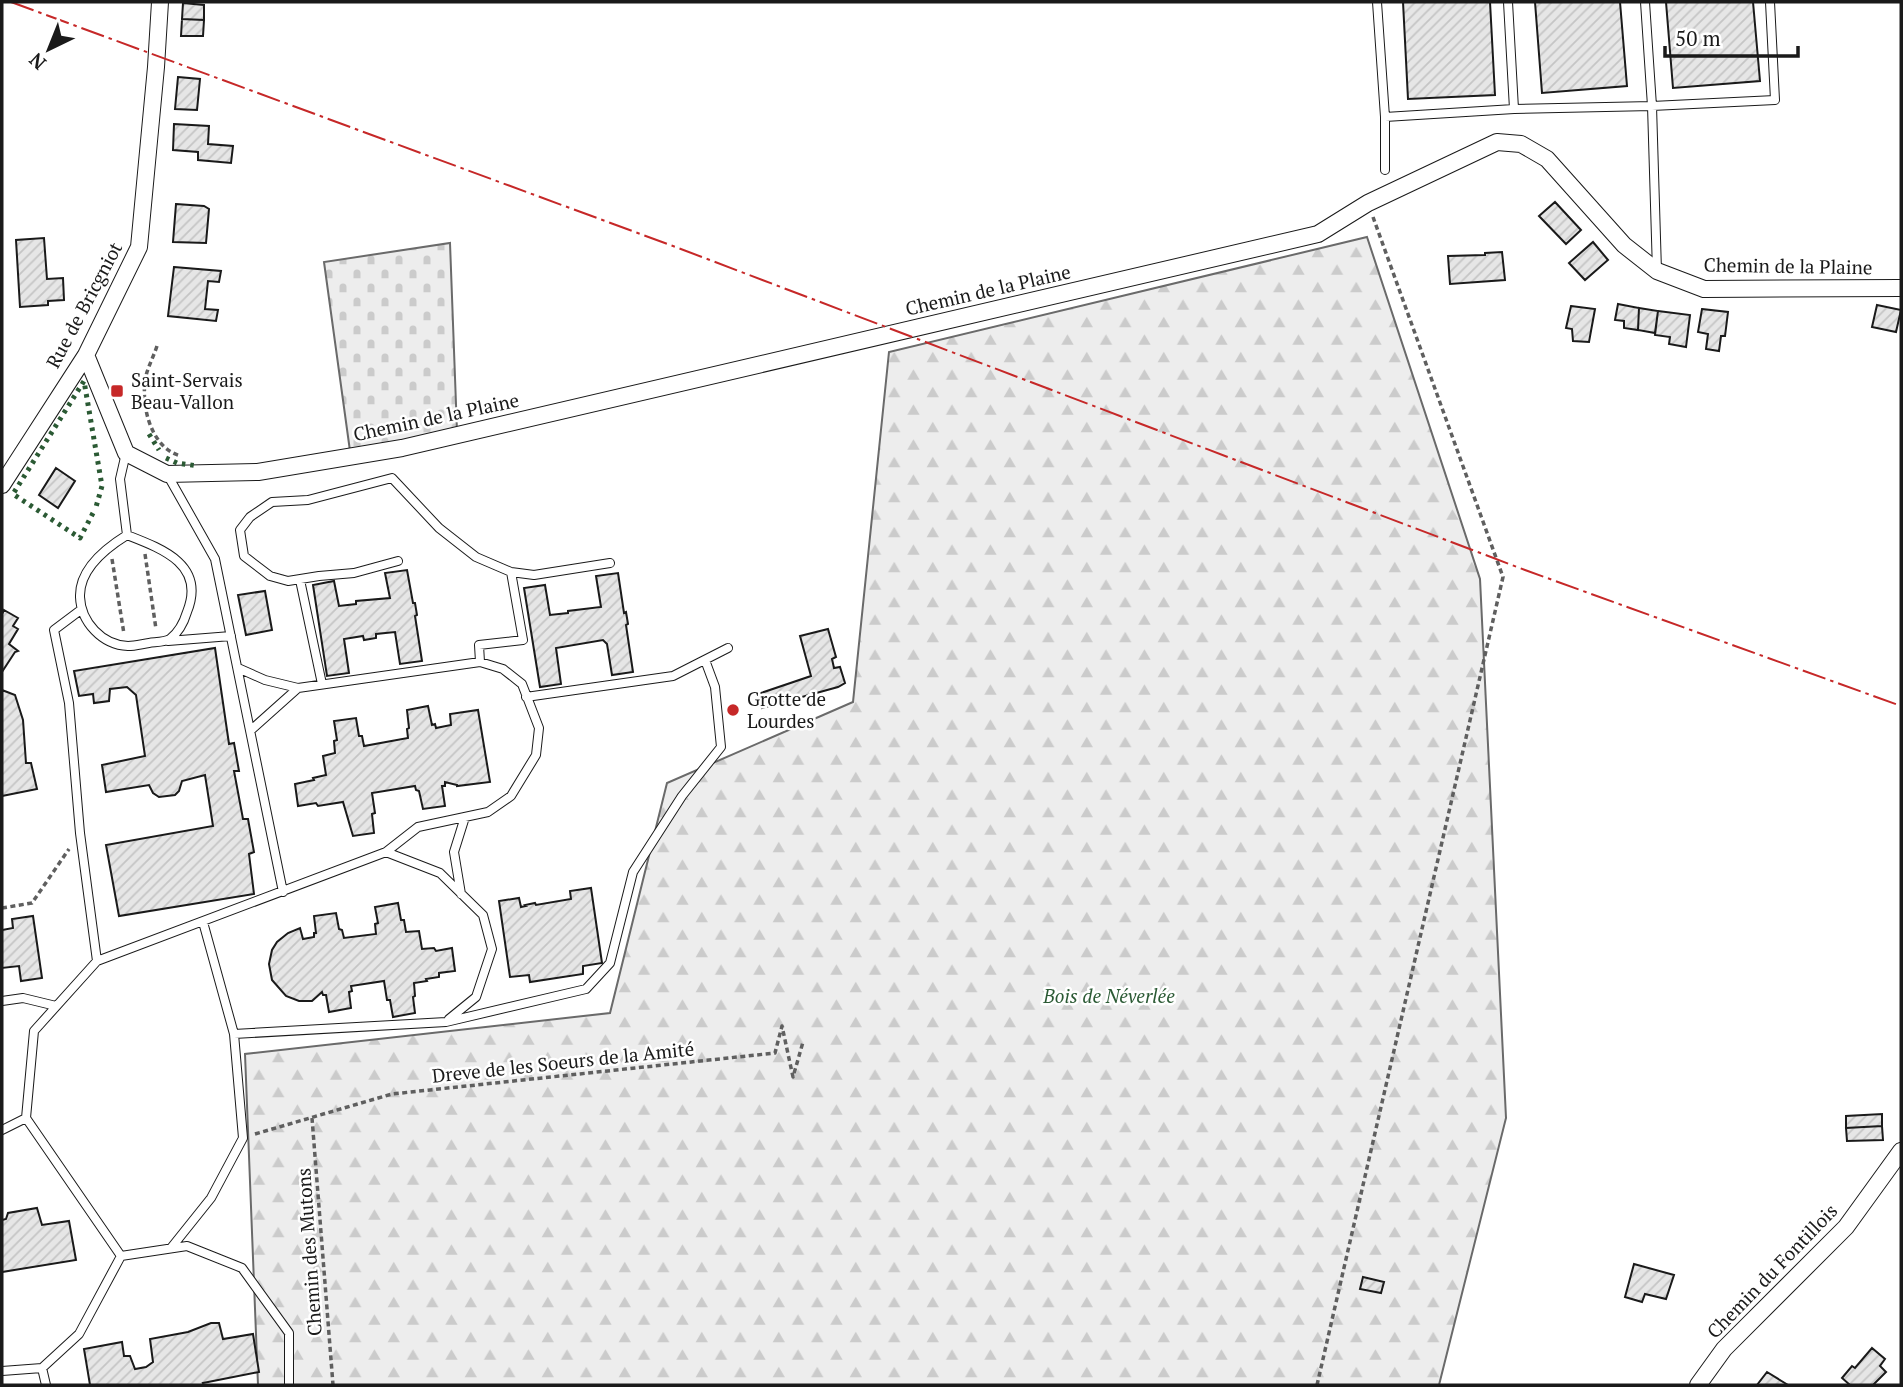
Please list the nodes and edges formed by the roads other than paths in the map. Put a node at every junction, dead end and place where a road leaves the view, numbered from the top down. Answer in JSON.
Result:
{"nodes":[{"id":1,"x":160,"y":2,"type":"edge"},
{"id":2,"x":1377,"y":2,"type":"edge"},
{"id":3,"x":1508,"y":2,"type":"edge"},
{"id":4,"x":1645,"y":2,"type":"edge"},
{"id":5,"x":1770,"y":2,"type":"edge"},
{"id":6,"x":1652,"y":106,"type":"junction"},
{"id":7,"x":1514,"y":109,"type":"junction"},
{"id":8,"x":1385,"y":117,"type":"junction"},
{"id":9,"x":1385,"y":170,"type":"dead end"},
{"id":10,"x":1657,"y":271,"type":"junction"},
{"id":11,"x":1901,"y":288,"type":"edge"},
{"id":12,"x":86,"y":355,"type":"junction"},
{"id":13,"x":126,"y":453,"type":"junction"},
{"id":14,"x":167,"y":474,"type":"junction"},
{"id":15,"x":2,"y":485,"type":"edge"},
{"id":16,"x":127,"y":535,"type":"junction"},
{"id":17,"x":398,"y":561,"type":"dead end"},
{"id":18,"x":610,"y":563,"type":"dead end"},
{"id":19,"x":511,"y":572,"type":"junction"},
{"id":20,"x":300,"y":580,"type":"junction"},
{"id":21,"x":82,"y":609,"type":"junction"},
{"id":22,"x":231,"y":636,"type":"junction"},
{"id":23,"x":168,"y":640,"type":"junction"},
{"id":24,"x":728,"y":648,"type":"dead end"},
{"id":25,"x":705,"y":660,"type":"junction"},
{"id":26,"x":480,"y":662,"type":"junction"},
{"id":27,"x":238,"y":668,"type":"junction"},
{"id":28,"x":322,"y":684,"type":"junction"},
{"id":29,"x":298,"y":688,"type":"junction"},
{"id":30,"x":526,"y":697,"type":"junction"},
{"id":31,"x":251,"y":730,"type":"junction"},
{"id":32,"x":465,"y":817,"type":"junction"},
{"id":33,"x":386,"y":852,"type":"junction"},
{"id":34,"x":283,"y":892,"type":"junction"},
{"id":35,"x":461,"y":894,"type":"junction"},
{"id":36,"x":203,"y":922,"type":"junction"},
{"id":37,"x":97,"y":961,"type":"junction"},
{"id":38,"x":2,"y":1001,"type":"edge"},
{"id":39,"x":56,"y":1006,"type":"junction"},
{"id":40,"x":446,"y":1022,"type":"junction"},
{"id":41,"x":234,"y":1034,"type":"junction"},
{"id":42,"x":26,"y":1118,"type":"junction"},
{"id":43,"x":2,"y":1130,"type":"edge"},
{"id":44,"x":1901,"y":1151,"type":"edge"},
{"id":45,"x":171,"y":1248,"type":"junction"},
{"id":46,"x":121,"y":1256,"type":"junction"},
{"id":47,"x":42,"y":1368,"type":"junction"},
{"id":48,"x":2,"y":1371,"type":"edge"},
{"id":49,"x":46,"y":1385,"type":"edge"},
{"id":50,"x":289,"y":1385,"type":"edge"},
{"id":51,"x":1698,"y":1385,"type":"edge"}],
"edges":[{"from":1,"to":12,"type":"street","name":"Rue de Bricgniot"},
{"from":2,"to":8,"type":"lane"},
{"from":3,"to":7,"type":"lane"},
{"from":4,"to":6,"type":"lane"},
{"from":5,"to":6,"type":"lane"},
{"from":6,"to":7,"type":"lane"},
{"from":6,"to":10,"type":"lane"},
{"from":7,"to":8,"type":"lane"},
{"from":8,"to":9,"type":"lane"},
{"from":10,"to":11,"type":"street","name":"Chemin de la Plaine"},
{"from":10,"to":14,"type":"street","name":"Chemin de la Plaine"},
{"from":12,"to":13,"type":"street"},
{"from":12,"to":15,"type":"street","name":"Rue de Bricgniot"},
{"from":13,"to":14,"type":"street","name":"Chemin de la Plaine"},
{"from":13,"to":16,"type":"lane"},
{"from":14,"to":22,"type":"lane"},
{"from":16,"to":21,"type":"lane"},
{"from":16,"to":23,"type":"lane"},
{"from":17,"to":20,"type":"lane"},
{"from":18,"to":19,"type":"lane"},
{"from":19,"to":20,"type":"lane"},
{"from":19,"to":26,"type":"lane"},
{"from":20,"to":28,"type":"lane"},
{"from":21,"to":23,"type":"lane"},
{"from":21,"to":37,"type":"lane"},
{"from":22,"to":23,"type":"lane"},
{"from":22,"to":27,"type":"lane"},
{"from":24,"to":25,"type":"lane"},
{"from":25,"to":30,"type":"lane"},
{"from":25,"to":40,"type":"lane"},
{"from":26,"to":28,"type":"lane"},
{"from":26,"to":30,"type":"lane"},
{"from":27,"to":29,"type":"lane"},
{"from":27,"to":31,"type":"lane"},
{"from":28,"to":29,"type":"lane"},
{"from":29,"to":31,"type":"lane"},
{"from":30,"to":32,"type":"lane"},
{"from":31,"to":34,"type":"lane"},
{"from":32,"to":33,"type":"lane"},
{"from":32,"to":35,"type":"lane"},
{"from":33,"to":34,"type":"lane"},
{"from":33,"to":35,"type":"lane"},
{"from":34,"to":36,"type":"lane"},
{"from":35,"to":40,"type":"lane"},
{"from":36,"to":37,"type":"lane"},
{"from":36,"to":41,"type":"lane"},
{"from":37,"to":39,"type":"lane"},
{"from":38,"to":39,"type":"lane"},
{"from":39,"to":42,"type":"lane"},
{"from":40,"to":41,"type":"lane"},
{"from":41,"to":45,"type":"lane"},
{"from":42,"to":43,"type":"lane"},
{"from":42,"to":46,"type":"lane"},
{"from":44,"to":51,"type":"street","name":"Chemin du Fontillois"},
{"from":45,"to":46,"type":"lane"},
{"from":45,"to":50,"type":"lane"},
{"from":46,"to":47,"type":"lane"},
{"from":47,"to":48,"type":"lane"},
{"from":47,"to":49,"type":"lane"}]}
